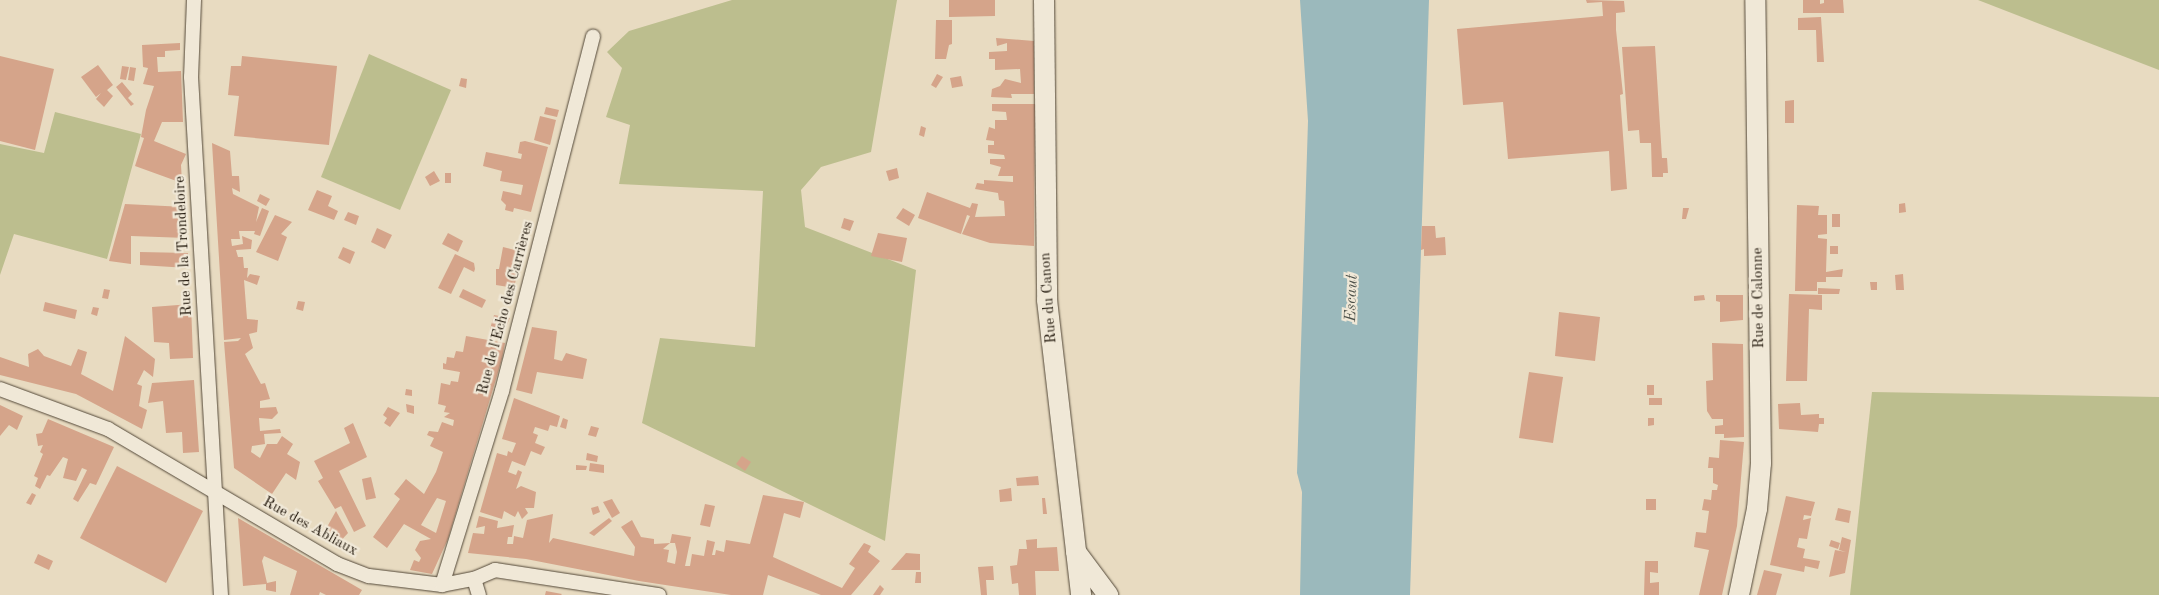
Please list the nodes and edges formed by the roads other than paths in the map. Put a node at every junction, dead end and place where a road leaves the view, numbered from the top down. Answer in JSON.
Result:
{"nodes":[{"id":1,"x":194,"y":0,"type":"edge"},
{"id":2,"x":1044,"y":0,"type":"edge"},
{"id":3,"x":1755,"y":0,"type":"edge"},
{"id":4,"x":593,"y":37,"type":"dead end"},
{"id":5,"x":0,"y":389,"type":"edge"},
{"id":6,"x":213,"y":491,"type":"junction"},
{"id":7,"x":1075,"y":550,"type":"junction"},
{"id":8,"x":474,"y":579,"type":"junction"},
{"id":9,"x":442,"y":585,"type":"junction"},
{"id":10,"x":221,"y":595,"type":"edge"},
{"id":11,"x":479,"y":595,"type":"edge"},
{"id":12,"x":659,"y":595,"type":"edge"},
{"id":13,"x":1081,"y":595,"type":"edge"},
{"id":14,"x":1108,"y":595,"type":"edge"},
{"id":15,"x":1739,"y":595,"type":"edge"}],
"edges":[{"from":1,"to":6,"type":"street","name":"Rue de la Trondeloire"},
{"from":2,"to":7,"type":"main road","name":"Rue du Canon"},
{"from":3,"to":15,"type":"main road","name":"Rue de Calonne"},
{"from":4,"to":9,"type":"street","name":"Rue de l'Echo des Carrières"},
{"from":5,"to":6,"type":"street","name":"Rue des Abliaux"},
{"from":6,"to":9,"type":"street","name":"Rue des Abliaux"},
{"from":6,"to":10,"type":"street","name":"Rue de la Trondeloire"},
{"from":7,"to":13,"type":"main road","name":"Rue du Canon"},
{"from":7,"to":14,"type":"main road"},
{"from":8,"to":9,"type":"street","name":"Rue des Abliaux"},
{"from":8,"to":11,"type":"street"},
{"from":8,"to":12,"type":"street","name":"Rue des Abliaux"}]}
